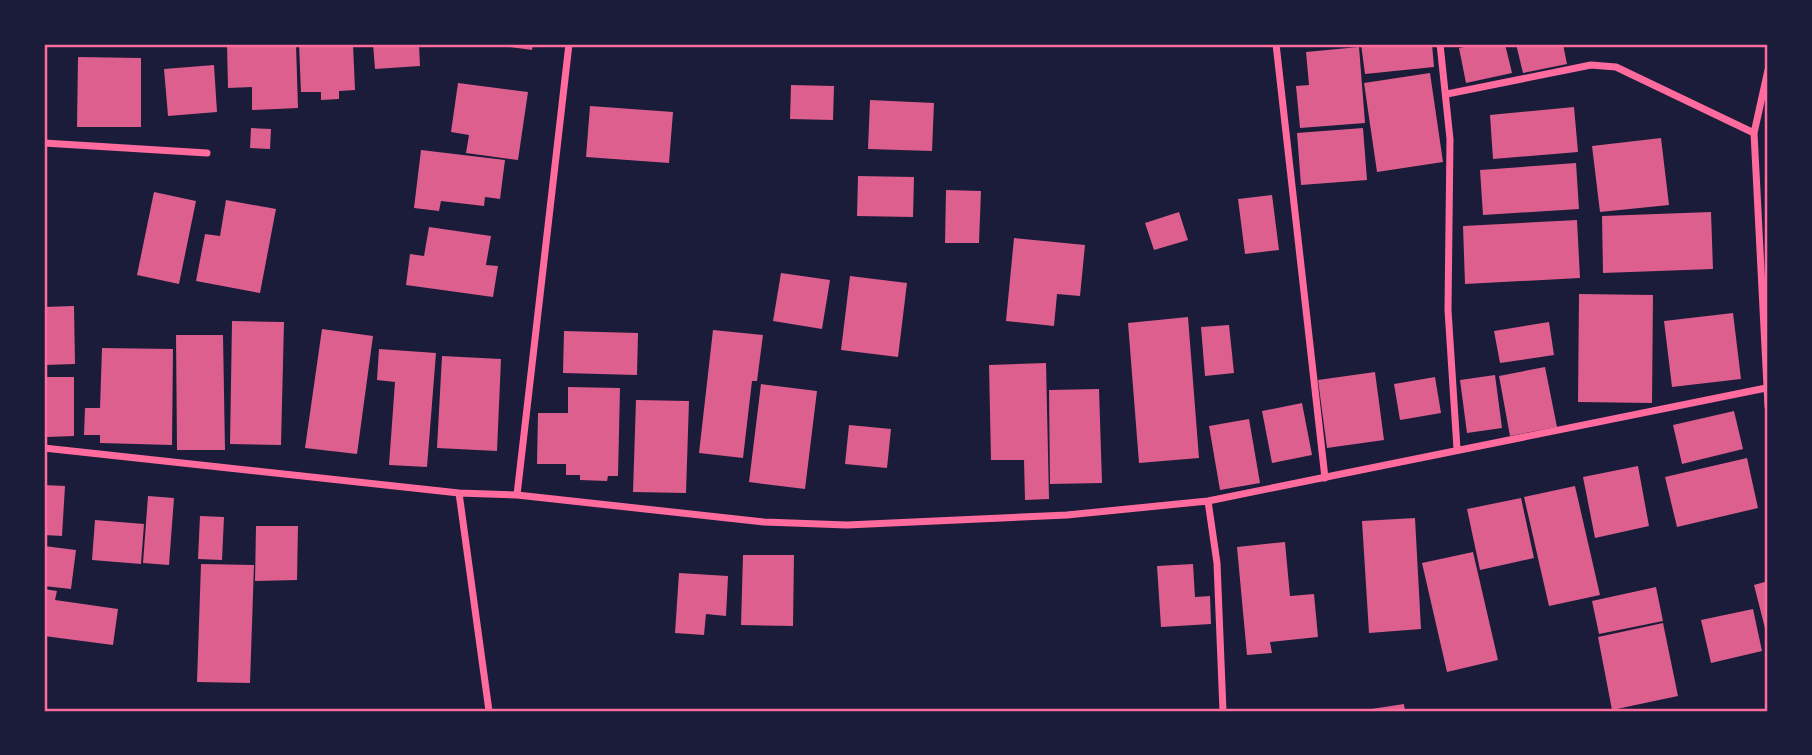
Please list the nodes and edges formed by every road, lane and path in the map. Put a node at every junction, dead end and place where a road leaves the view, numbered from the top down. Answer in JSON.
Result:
{"nodes":[{"id":1,"x":569,"y":44,"type":"edge"},
{"id":2,"x":1276,"y":44,"type":"edge"},
{"id":3,"x":1440,"y":44,"type":"edge"},
{"id":4,"x":1768,"y":70,"type":"edge"},
{"id":5,"x":1447,"y":94,"type":"junction"},
{"id":6,"x":1755,"y":133,"type":"junction"},
{"id":7,"x":44,"y":143,"type":"edge"},
{"id":8,"x":207,"y":153,"type":"dead end"},
{"id":9,"x":1766,"y":388,"type":"junction"},
{"id":10,"x":1768,"y":406,"type":"edge"},
{"id":11,"x":44,"y":448,"type":"edge"},
{"id":12,"x":1457,"y":449,"type":"junction"},
{"id":13,"x":1325,"y":478,"type":"junction"},
{"id":14,"x":459,"y":493,"type":"junction"},
{"id":15,"x":517,"y":495,"type":"junction"},
{"id":16,"x":1208,"y":501,"type":"junction"},
{"id":17,"x":489,"y":711,"type":"edge"},
{"id":18,"x":1223,"y":711,"type":"edge"}],
"edges":[{"from":1,"to":15,"type":"street"},
{"from":2,"to":13,"type":"street"},
{"from":3,"to":5,"type":"street"},
{"from":4,"to":6,"type":"street"},
{"from":5,"to":6,"type":"street"},
{"from":5,"to":12,"type":"street"},
{"from":6,"to":9,"type":"street"},
{"from":7,"to":8,"type":"street"},
{"from":9,"to":10,"type":"street"},
{"from":9,"to":12,"type":"street"},
{"from":11,"to":14,"type":"street"},
{"from":12,"to":13,"type":"street"},
{"from":13,"to":16,"type":"street"},
{"from":14,"to":15,"type":"street"},
{"from":14,"to":17,"type":"street"},
{"from":15,"to":16,"type":"street"},
{"from":16,"to":18,"type":"street"}]}
